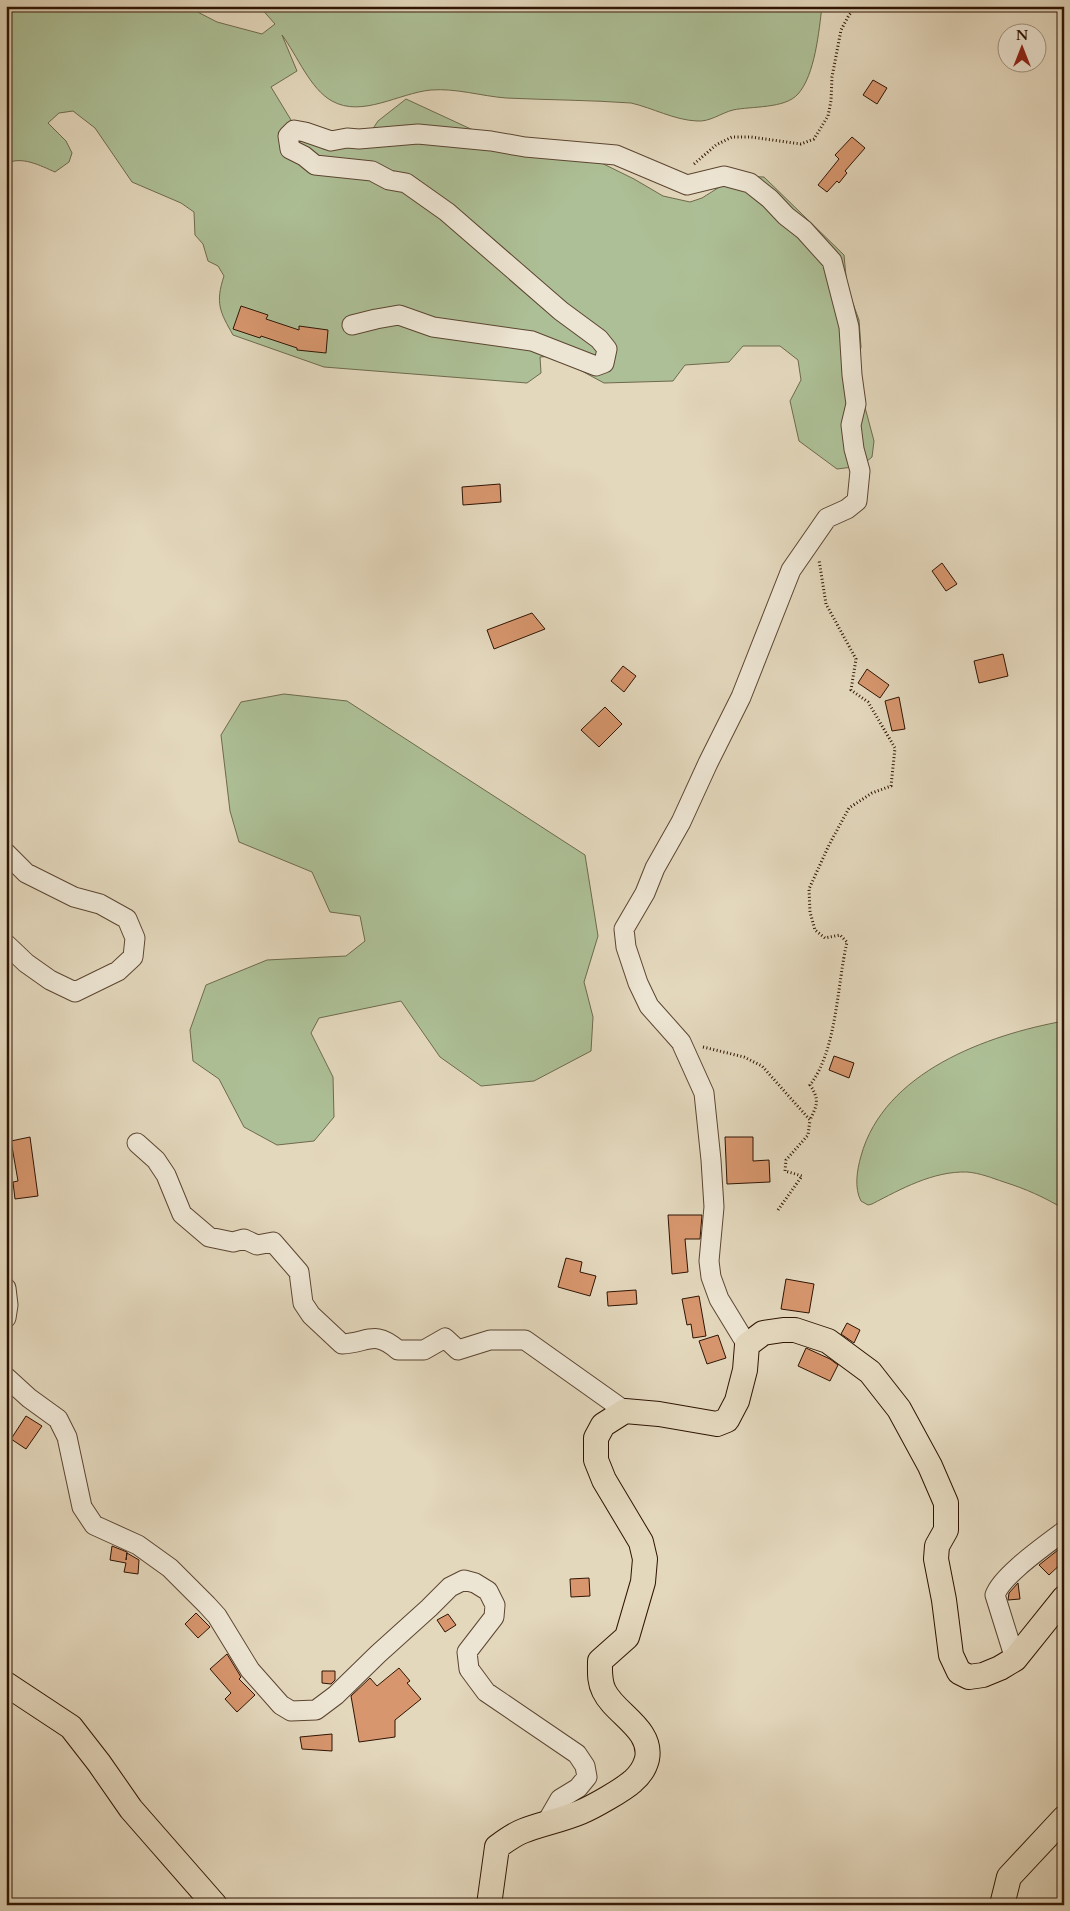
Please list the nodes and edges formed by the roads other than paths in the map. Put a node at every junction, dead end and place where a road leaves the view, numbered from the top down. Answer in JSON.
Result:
{"nodes":[{"id":1,"x":352,"y":325,"type":"dead end"},
{"id":2,"x":6,"y":853,"type":"edge"},
{"id":3,"x":6,"y":944,"type":"edge"},
{"id":4,"x":137,"y":1143,"type":"dead end"},
{"id":5,"x":6,"y":1288,"type":"edge"},
{"id":6,"x":6,"y":1318,"type":"edge"},
{"id":7,"x":747,"y":1345,"type":"junction"},
{"id":8,"x":6,"y":1377,"type":"edge"},
{"id":9,"x":625,"y":1411,"type":"junction"},
{"id":10,"x":1064,"y":1531,"type":"edge"},
{"id":11,"x":1064,"y":1598,"type":"edge"},
{"id":12,"x":1014,"y":1659,"type":"junction"},
{"id":13,"x":6,"y":1684,"type":"edge"},
{"id":14,"x":1064,"y":1818,"type":"edge"},
{"id":15,"x":545,"y":1825,"type":"junction"},
{"id":16,"x":215,"y":1905,"type":"edge"},
{"id":17,"x":489,"y":1905,"type":"edge"},
{"id":18,"x":1002,"y":1905,"type":"edge"}],
"edges":[{"from":1,"to":7,"type":"street"},
{"from":2,"to":3,"type":"street"},
{"from":4,"to":9,"type":"street"},
{"from":5,"to":6,"type":"street"},
{"from":7,"to":9,"type":"main road"},
{"from":7,"to":12,"type":"main road"},
{"from":8,"to":15,"type":"street"},
{"from":9,"to":15,"type":"main road"},
{"from":10,"to":12,"type":"street"},
{"from":11,"to":12,"type":"main road"},
{"from":13,"to":16,"type":"main road"},
{"from":14,"to":18,"type":"main road"},
{"from":15,"to":17,"type":"main road"}]}
